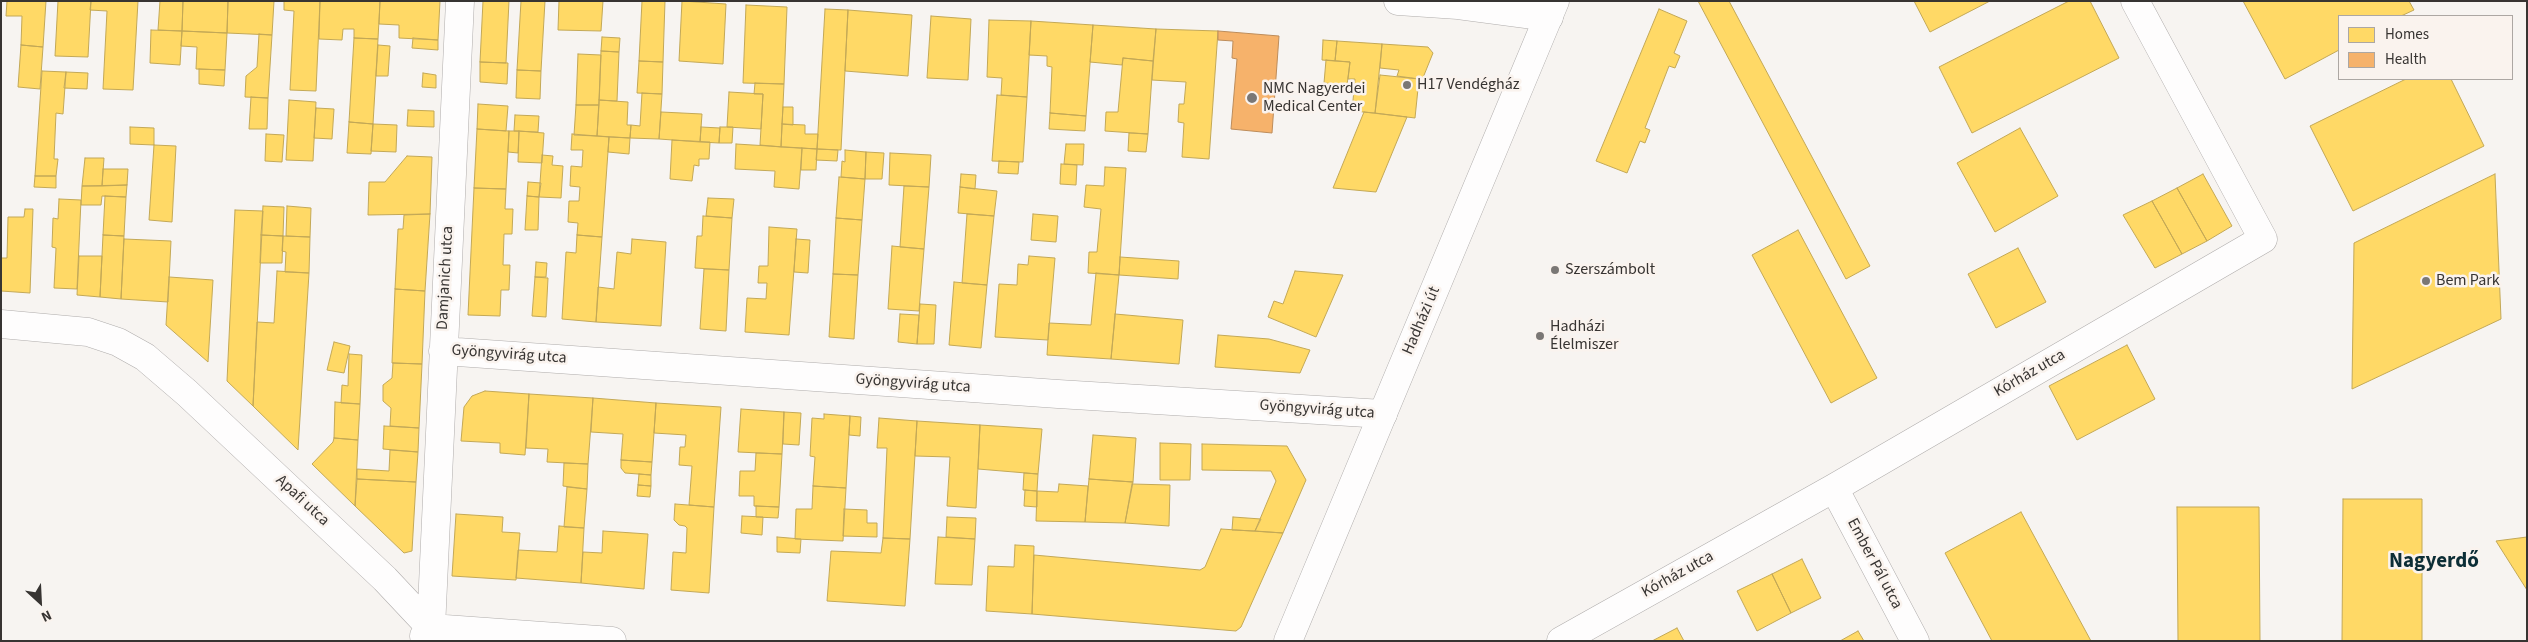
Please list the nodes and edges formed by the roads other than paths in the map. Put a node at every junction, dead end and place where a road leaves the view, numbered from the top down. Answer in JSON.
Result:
{"nodes":[{"id":1,"x":460,"y":1,"type":"edge"},
{"id":2,"x":1398,"y":1,"type":"edge"},
{"id":3,"x":2135,"y":1,"type":"edge"},
{"id":4,"x":1552,"y":9,"type":"edge"},
{"id":5,"x":1,"y":324,"type":"edge"},
{"id":6,"x":443,"y":351,"type":"junction"},
{"id":7,"x":1383,"y":414,"type":"junction"},
{"id":8,"x":1834,"y":488,"type":"junction"},
{"id":9,"x":425,"y":634,"type":"edge"},
{"id":10,"x":612,"y":641,"type":"edge"},
{"id":11,"x":1288,"y":641,"type":"edge"},
{"id":12,"x":1561,"y":641,"type":"edge"},
{"id":13,"x":1915,"y":641,"type":"edge"}],
"edges":[{"from":1,"to":6,"type":"street","name":"Damjanich utca"},
{"from":2,"to":4,"type":"street"},
{"from":3,"to":8,"type":"street","name":"Kórház utca"},
{"from":4,"to":7,"type":"street","name":"Hadházi út"},
{"from":5,"to":9,"type":"street","name":"Apafi utca"},
{"from":6,"to":7,"type":"street","name":"Gyöngyvirág utca"},
{"from":6,"to":9,"type":"street","name":"Damjanich utca"},
{"from":7,"to":11,"type":"street","name":"Hadházi út"},
{"from":8,"to":12,"type":"street","name":"Kórház utca"},
{"from":8,"to":13,"type":"street","name":"Ember Pál utca"},
{"from":9,"to":10,"type":"street"}]}
